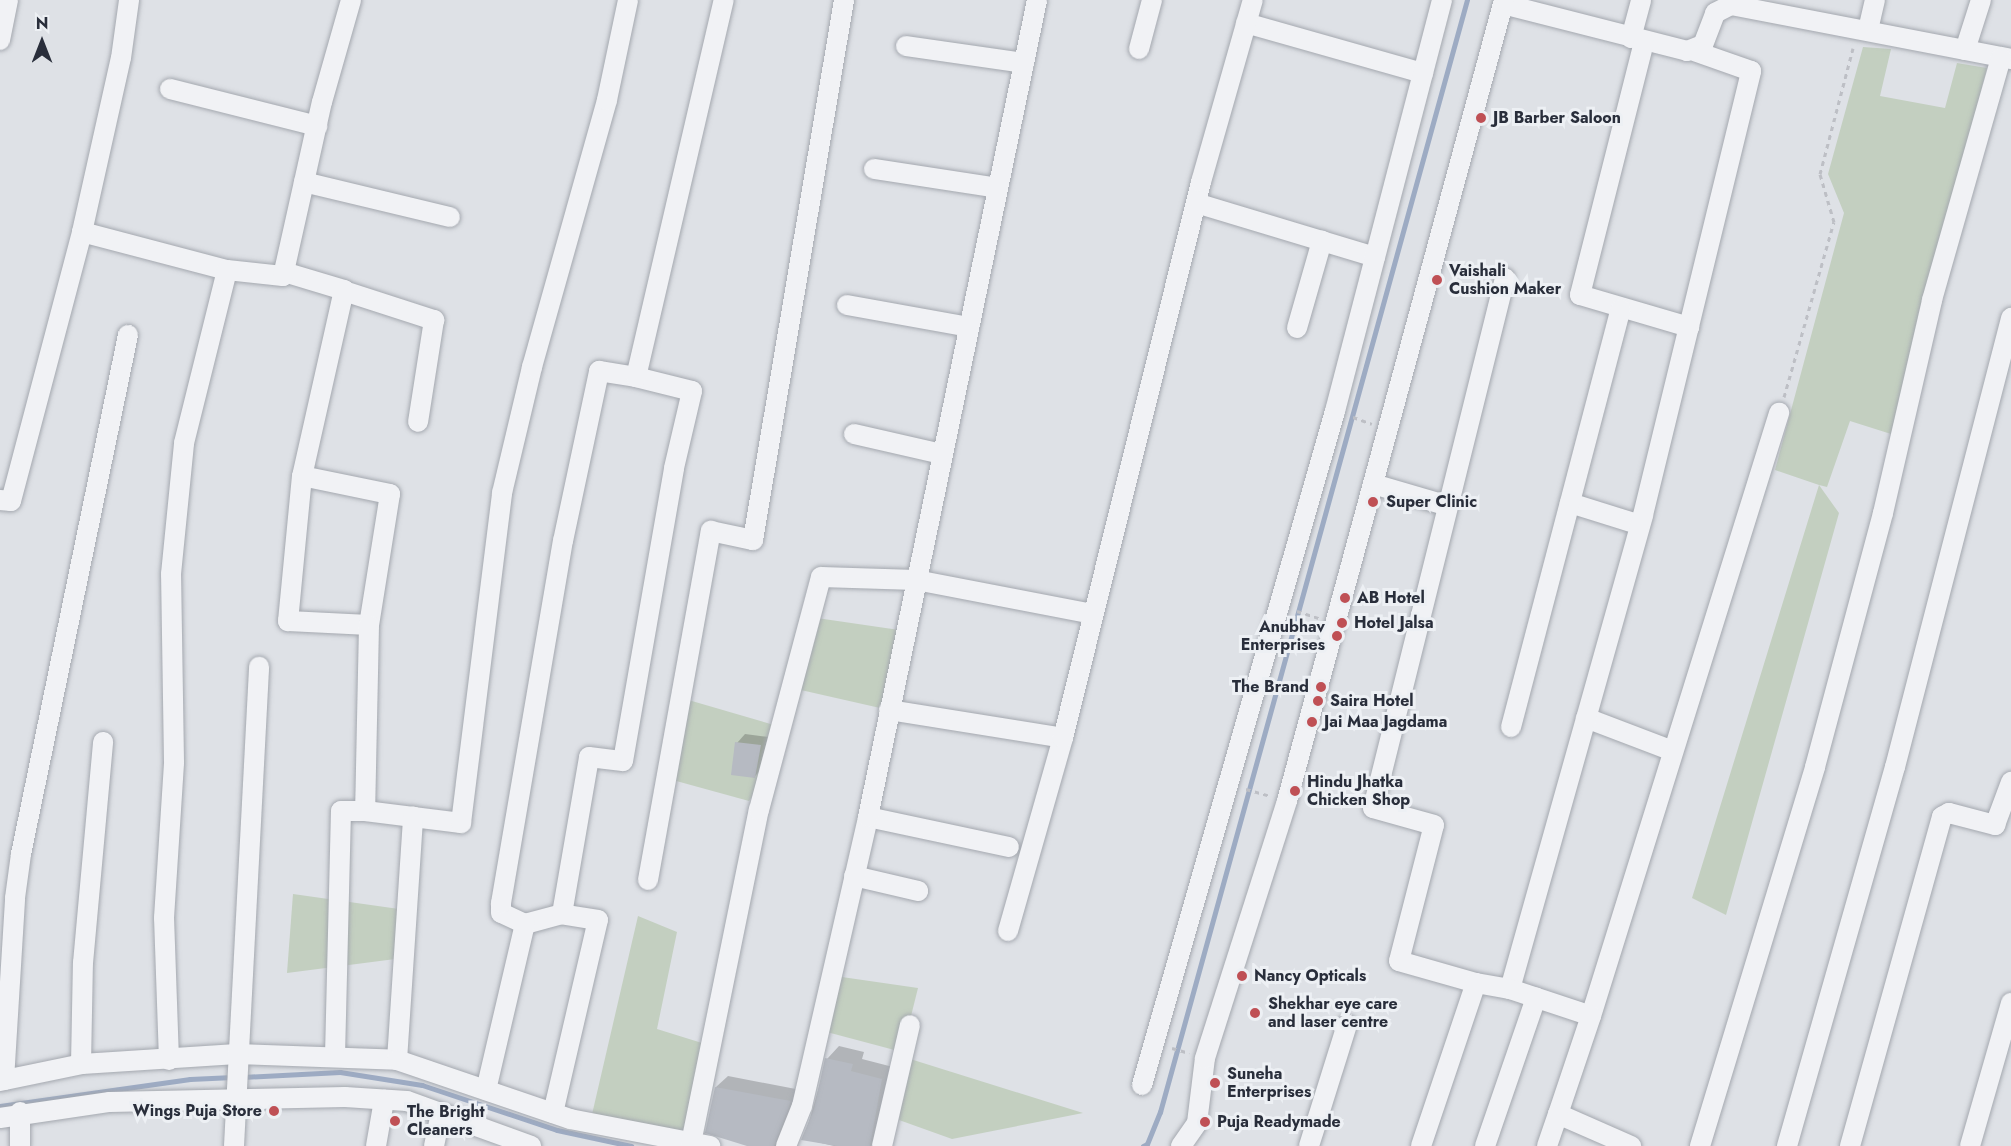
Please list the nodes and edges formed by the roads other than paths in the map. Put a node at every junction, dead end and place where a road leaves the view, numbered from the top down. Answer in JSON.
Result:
{"nodes":[{"id":1,"x":8,"y":0,"type":"edge"},
{"id":2,"x":129,"y":0,"type":"edge"},
{"id":3,"x":351,"y":0,"type":"edge"},
{"id":4,"x":628,"y":0,"type":"edge"},
{"id":5,"x":724,"y":0,"type":"edge"},
{"id":6,"x":844,"y":0,"type":"edge"},
{"id":7,"x":1037,"y":0,"type":"edge"},
{"id":8,"x":1152,"y":0,"type":"edge"},
{"id":9,"x":1253,"y":0,"type":"edge"},
{"id":10,"x":1442,"y":0,"type":"edge"},
{"id":11,"x":1641,"y":0,"type":"edge"},
{"id":12,"x":1875,"y":0,"type":"edge"},
{"id":13,"x":1981,"y":0,"type":"edge"},
{"id":14,"x":1504,"y":2,"type":"edge"},
{"id":15,"x":1722,"y":3,"type":"edge"},
{"id":16,"x":1246,"y":23,"type":"junction"},
{"id":17,"x":1863,"y":30,"type":"junction"},
{"id":18,"x":0,"y":40,"type":"edge"},
{"id":19,"x":1637,"y":40,"type":"junction"},
{"id":20,"x":906,"y":46,"type":"dead end"},
{"id":21,"x":1139,"y":50,"type":"dead end"},
{"id":22,"x":1965,"y":50,"type":"junction"},
{"id":23,"x":1695,"y":51,"type":"junction"},
{"id":24,"x":2006,"y":59,"type":"edge"},
{"id":25,"x":1024,"y":63,"type":"junction"},
{"id":26,"x":1423,"y":73,"type":"junction"},
{"id":27,"x":170,"y":89,"type":"dead end"},
{"id":28,"x":317,"y":126,"type":"junction"},
{"id":29,"x":874,"y":169,"type":"dead end"},
{"id":30,"x":304,"y":182,"type":"junction"},
{"id":31,"x":998,"y":188,"type":"junction"},
{"id":32,"x":1196,"y":203,"type":"junction"},
{"id":33,"x":450,"y":217,"type":"dead end"},
{"id":34,"x":82,"y":232,"type":"junction"},
{"id":35,"x":1322,"y":241,"type":"junction"},
{"id":36,"x":1375,"y":257,"type":"junction"},
{"id":37,"x":227,"y":270,"type":"junction"},
{"id":38,"x":284,"y":272,"type":"junction"},
{"id":39,"x":1505,"y":278,"type":"dead end"},
{"id":40,"x":344,"y":291,"type":"junction"},
{"id":41,"x":847,"y":305,"type":"dead end"},
{"id":42,"x":1621,"y":309,"type":"junction"},
{"id":43,"x":2011,"y":318,"type":"edge"},
{"id":44,"x":969,"y":327,"type":"junction"},
{"id":45,"x":1689,"y":327,"type":"junction"},
{"id":46,"x":1297,"y":328,"type":"dead end"},
{"id":47,"x":128,"y":335,"type":"dead end"},
{"id":48,"x":636,"y":377,"type":"junction"},
{"id":49,"x":1779,"y":413,"type":"road end"},
{"id":50,"x":418,"y":423,"type":"dead end"},
{"id":51,"x":854,"y":434,"type":"dead end"},
{"id":52,"x":942,"y":454,"type":"junction"},
{"id":53,"x":303,"y":476,"type":"junction"},
{"id":54,"x":1373,"y":484,"type":"junction"},
{"id":55,"x":0,"y":500,"type":"edge"},
{"id":56,"x":1570,"y":503,"type":"junction"},
{"id":57,"x":1448,"y":506,"type":"junction"},
{"id":58,"x":1640,"y":525,"type":"junction"},
{"id":59,"x":916,"y":580,"type":"junction"},
{"id":60,"x":1093,"y":614,"type":"junction"},
{"id":61,"x":369,"y":625,"type":"junction"},
{"id":62,"x":259,"y":667,"type":"dead end"},
{"id":63,"x":889,"y":710,"type":"junction"},
{"id":64,"x":1586,"y":718,"type":"junction"},
{"id":65,"x":1510,"y":727,"type":"dead end"},
{"id":66,"x":1063,"y":738,"type":"junction"},
{"id":67,"x":103,"y":742,"type":"dead end"},
{"id":68,"x":1673,"y":751,"type":"junction"},
{"id":69,"x":2011,"y":782,"type":"edge"},
{"id":70,"x":365,"y":811,"type":"junction"},
{"id":71,"x":413,"y":817,"type":"junction"},
{"id":72,"x":868,"y":817,"type":"junction"},
{"id":73,"x":1009,"y":847,"type":"dead end"},
{"id":74,"x":854,"y":876,"type":"junction"},
{"id":75,"x":648,"y":880,"type":"dead end"},
{"id":76,"x":918,"y":891,"type":"dead end"},
{"id":77,"x":562,"y":914,"type":"junction"},
{"id":78,"x":525,"y":924,"type":"junction"},
{"id":79,"x":1008,"y":931,"type":"dead end"},
{"id":80,"x":1476,"y":983,"type":"junction"},
{"id":81,"x":1510,"y":989,"type":"junction"},
{"id":82,"x":1536,"y":998,"type":"junction"},
{"id":83,"x":2011,"y":1003,"type":"edge"},
{"id":84,"x":1591,"y":1016,"type":"junction"},
{"id":85,"x":910,"y":1024,"type":"dead end"},
{"id":86,"x":1347,"y":1024,"type":"dead end"},
{"id":87,"x":335,"y":1056,"type":"junction"},
{"id":88,"x":237,"y":1058,"type":"junction"},
{"id":89,"x":169,"y":1060,"type":"junction"},
{"id":90,"x":397,"y":1060,"type":"junction"},
{"id":91,"x":81,"y":1064,"type":"junction"},
{"id":92,"x":2,"y":1081,"type":"edge"},
{"id":93,"x":1142,"y":1085,"type":"dead end"},
{"id":94,"x":486,"y":1090,"type":"junction"},
{"id":95,"x":237,"y":1093,"type":"junction"},
{"id":96,"x":384,"y":1100,"type":"junction"},
{"id":97,"x":20,"y":1113,"type":"junction"},
{"id":98,"x":441,"y":1113,"type":"junction"},
{"id":99,"x":553,"y":1113,"type":"junction"},
{"id":100,"x":1558,"y":1114,"type":"junction"},
{"id":101,"x":0,"y":1118,"type":"edge"},
{"id":102,"x":701,"y":1145,"type":"edge"},
{"id":103,"x":20,"y":1146,"type":"edge"},
{"id":104,"x":234,"y":1146,"type":"edge"},
{"id":105,"x":376,"y":1146,"type":"edge"},
{"id":106,"x":434,"y":1146,"type":"edge"},
{"id":107,"x":531,"y":1146,"type":"edge"},
{"id":108,"x":786,"y":1146,"type":"edge"},
{"id":109,"x":882,"y":1146,"type":"edge"},
{"id":110,"x":1181,"y":1146,"type":"edge"},
{"id":111,"x":1309,"y":1146,"type":"edge"},
{"id":112,"x":1421,"y":1146,"type":"edge"},
{"id":113,"x":1485,"y":1146,"type":"edge"},
{"id":114,"x":1547,"y":1146,"type":"edge"},
{"id":115,"x":1631,"y":1146,"type":"edge"},
{"id":116,"x":1700,"y":1146,"type":"edge"},
{"id":117,"x":1787,"y":1146,"type":"edge"},
{"id":118,"x":1850,"y":1146,"type":"edge"},
{"id":119,"x":1970,"y":1146,"type":"edge"}],
"edges":[{"from":1,"to":18,"type":"street"},
{"from":2,"to":34,"type":"street"},
{"from":3,"to":28,"type":"street"},
{"from":4,"to":71,"type":"street"},
{"from":5,"to":48,"type":"street"},
{"from":6,"to":75,"type":"street"},
{"from":7,"to":25,"type":"street"},
{"from":8,"to":21,"type":"street"},
{"from":9,"to":16,"type":"street"},
{"from":10,"to":26,"type":"street"},
{"from":11,"to":19,"type":"street"},
{"from":12,"to":17,"type":"street"},
{"from":13,"to":22,"type":"street"},
{"from":14,"to":19,"type":"street"},
{"from":14,"to":54,"type":"street"},
{"from":15,"to":17,"type":"street"},
{"from":15,"to":23,"type":"street"},
{"from":16,"to":26,"type":"street"},
{"from":16,"to":32,"type":"street"},
{"from":17,"to":22,"type":"street"},
{"from":19,"to":23,"type":"street"},
{"from":19,"to":42,"type":"street"},
{"from":20,"to":25,"type":"street"},
{"from":22,"to":24,"type":"street"},
{"from":23,"to":45,"type":"street"},
{"from":24,"to":116,"type":"street"},
{"from":25,"to":31,"type":"street"},
{"from":26,"to":36,"type":"street"},
{"from":27,"to":28,"type":"street"},
{"from":28,"to":30,"type":"street"},
{"from":29,"to":31,"type":"street"},
{"from":30,"to":33,"type":"street"},
{"from":30,"to":38,"type":"street"},
{"from":31,"to":44,"type":"street"},
{"from":32,"to":35,"type":"street"},
{"from":32,"to":60,"type":"street"},
{"from":34,"to":37,"type":"street"},
{"from":34,"to":55,"type":"street"},
{"from":35,"to":36,"type":"street"},
{"from":35,"to":46,"type":"street"},
{"from":36,"to":93,"type":"street"},
{"from":37,"to":38,"type":"street"},
{"from":37,"to":89,"type":"street"},
{"from":38,"to":40,"type":"street"},
{"from":39,"to":57,"type":"street"},
{"from":40,"to":50,"type":"street"},
{"from":40,"to":53,"type":"street"},
{"from":41,"to":44,"type":"street"},
{"from":42,"to":45,"type":"street"},
{"from":42,"to":56,"type":"street"},
{"from":43,"to":117,"type":"street"},
{"from":44,"to":52,"type":"street"},
{"from":45,"to":58,"type":"street"},
{"from":47,"to":92,"type":"street"},
{"from":48,"to":77,"type":"street"},
{"from":48,"to":78,"type":"street"},
{"from":49,"to":68,"type":"street"},
{"from":51,"to":52,"type":"street"},
{"from":52,"to":59,"type":"street"},
{"from":53,"to":61,"type":"street"},
{"from":53,"to":61,"type":"street"},
{"from":54,"to":57,"type":"street"},
{"from":54,"to":110,"type":"street"},
{"from":56,"to":58,"type":"street"},
{"from":56,"to":65,"type":"street"},
{"from":57,"to":80,"type":"street"},
{"from":58,"to":64,"type":"street"},
{"from":59,"to":60,"type":"street"},
{"from":59,"to":63,"type":"street"},
{"from":59,"to":102,"type":"street"},
{"from":60,"to":66,"type":"street"},
{"from":61,"to":70,"type":"street"},
{"from":62,"to":88,"type":"street"},
{"from":63,"to":66,"type":"street"},
{"from":63,"to":72,"type":"street"},
{"from":64,"to":68,"type":"street"},
{"from":64,"to":81,"type":"street"},
{"from":66,"to":79,"type":"street"},
{"from":67,"to":91,"type":"street"},
{"from":68,"to":84,"type":"street"},
{"from":69,"to":118,"type":"street"},
{"from":70,"to":71,"type":"street"},
{"from":70,"to":87,"type":"street"},
{"from":71,"to":90,"type":"street"},
{"from":72,"to":73,"type":"street"},
{"from":72,"to":74,"type":"street"},
{"from":74,"to":76,"type":"street"},
{"from":74,"to":108,"type":"street"},
{"from":77,"to":78,"type":"street"},
{"from":77,"to":99,"type":"street"},
{"from":78,"to":94,"type":"street"},
{"from":80,"to":81,"type":"street"},
{"from":80,"to":112,"type":"street"},
{"from":81,"to":82,"type":"street"},
{"from":82,"to":84,"type":"street"},
{"from":82,"to":113,"type":"street"},
{"from":83,"to":119,"type":"street"},
{"from":84,"to":100,"type":"street"},
{"from":85,"to":109,"type":"street"},
{"from":86,"to":111,"type":"street"},
{"from":87,"to":88,"type":"street"},
{"from":87,"to":90,"type":"street"},
{"from":88,"to":89,"type":"street"},
{"from":88,"to":95,"type":"street"},
{"from":89,"to":91,"type":"street"},
{"from":90,"to":94,"type":"street"},
{"from":91,"to":92,"type":"street"},
{"from":94,"to":99,"type":"street"},
{"from":95,"to":96,"type":"street"},
{"from":95,"to":97,"type":"street"},
{"from":95,"to":104,"type":"street"},
{"from":96,"to":98,"type":"street"},
{"from":96,"to":105,"type":"street"},
{"from":97,"to":101,"type":"street"},
{"from":97,"to":103,"type":"street"},
{"from":98,"to":106,"type":"street"},
{"from":98,"to":107,"type":"street"},
{"from":99,"to":102,"type":"street"},
{"from":100,"to":114,"type":"street"},
{"from":100,"to":115,"type":"street"}]}
